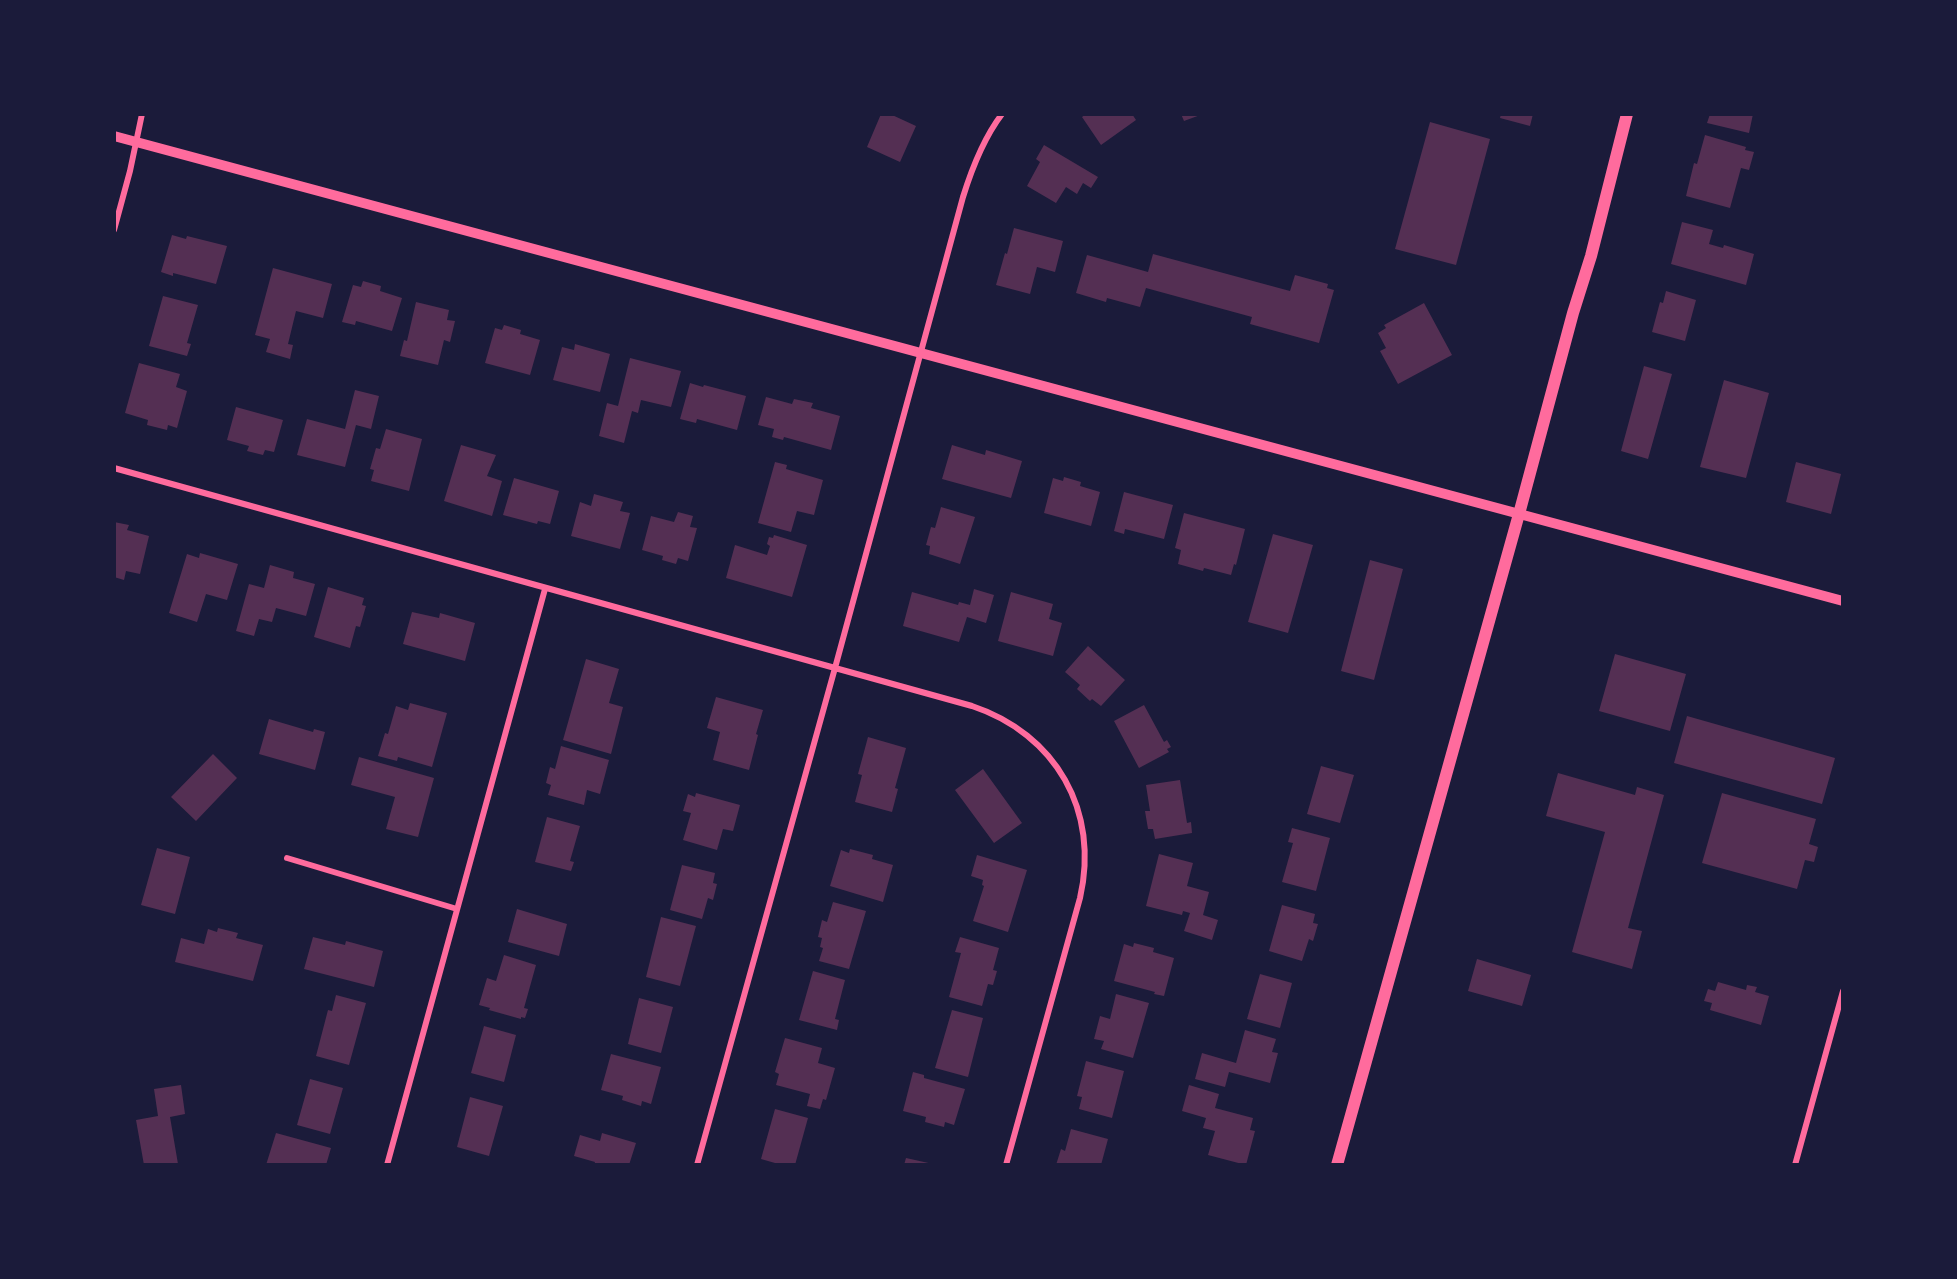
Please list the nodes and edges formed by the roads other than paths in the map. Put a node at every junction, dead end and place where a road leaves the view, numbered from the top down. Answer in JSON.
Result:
{"nodes":[{"id":1,"x":142,"y":114,"type":"edge"},
{"id":2,"x":1002,"y":114,"type":"edge"},
{"id":3,"x":1627,"y":114,"type":"edge"},
{"id":4,"x":114,"y":136,"type":"edge"},
{"id":5,"x":136,"y":142,"type":"junction"},
{"id":6,"x":114,"y":230,"type":"edge"},
{"id":7,"x":922,"y":352,"type":"junction"},
{"id":8,"x":114,"y":468,"type":"edge"},
{"id":9,"x":1519,"y":514,"type":"junction"},
{"id":10,"x":545,"y":589,"type":"junction"},
{"id":11,"x":1843,"y":601,"type":"edge"},
{"id":12,"x":835,"y":668,"type":"junction"},
{"id":13,"x":287,"y":858,"type":"dead end"},
{"id":14,"x":457,"y":909,"type":"junction"},
{"id":15,"x":1843,"y":991,"type":"edge"},
{"id":16,"x":387,"y":1165,"type":"edge"},
{"id":17,"x":697,"y":1165,"type":"edge"},
{"id":18,"x":1006,"y":1165,"type":"edge"},
{"id":19,"x":1337,"y":1165,"type":"edge"},
{"id":20,"x":1795,"y":1165,"type":"edge"}],
"edges":[{"from":1,"to":5,"type":"street"},
{"from":2,"to":7,"type":"street"},
{"from":3,"to":9,"type":"main road"},
{"from":4,"to":5,"type":"street"},
{"from":5,"to":6,"type":"street"},
{"from":5,"to":7,"type":"street"},
{"from":7,"to":9,"type":"street"},
{"from":7,"to":12,"type":"street"},
{"from":8,"to":10,"type":"street"},
{"from":9,"to":11,"type":"street"},
{"from":9,"to":19,"type":"main road"},
{"from":10,"to":12,"type":"street"},
{"from":10,"to":14,"type":"street"},
{"from":12,"to":17,"type":"street"},
{"from":12,"to":18,"type":"street"},
{"from":13,"to":14,"type":"street"},
{"from":14,"to":16,"type":"street"},
{"from":15,"to":20,"type":"street"}]}
